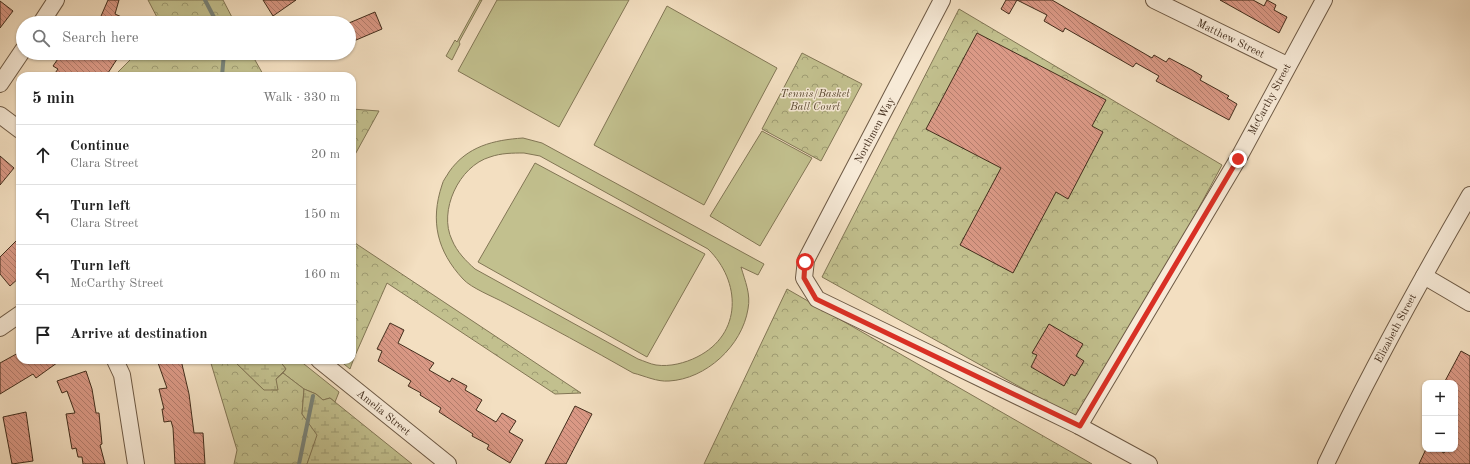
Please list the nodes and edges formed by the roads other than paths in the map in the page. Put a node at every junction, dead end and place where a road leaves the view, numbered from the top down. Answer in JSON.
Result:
{"nodes":[{"id":1,"x":942,"y":0,"type":"edge"},
{"id":2,"x":1154,"y":0,"type":"edge"},
{"id":3,"x":1324,"y":0,"type":"edge"},
{"id":4,"x":16,"y":60,"type":"edge"},
{"id":5,"x":1287,"y":65,"type":"junction"},
{"id":6,"x":0,"y":84,"type":"edge"},
{"id":7,"x":0,"y":115,"type":"edge"},
{"id":8,"x":16,"y":127,"type":"edge"},
{"id":9,"x":1470,"y":195,"type":"edge"},
{"id":10,"x":1424,"y":276,"type":"junction"},
{"id":11,"x":1470,"y":303,"type":"edge"},
{"id":12,"x":16,"y":317,"type":"edge"},
{"id":13,"x":0,"y":328,"type":"edge"},
{"id":14,"x":117,"y":364,"type":"edge"},
{"id":15,"x":324,"y":364,"type":"edge"},
{"id":16,"x":1080,"y":426,"type":"junction"},
{"id":17,"x":136,"y":464,"type":"edge"},
{"id":18,"x":448,"y":464,"type":"edge"},
{"id":19,"x":1149,"y":464,"type":"edge"},
{"id":20,"x":1326,"y":464,"type":"edge"}],
"edges":[{"from":1,"to":16,"type":"street","name":"Northmen Way"},
{"from":2,"to":5,"type":"street","name":"Matthew Street"},
{"from":3,"to":5,"type":"street","name":"McCarthy Street"},
{"from":4,"to":6,"type":"street"},
{"from":5,"to":16,"type":"street","name":"McCarthy Street"},
{"from":7,"to":8,"type":"street"},
{"from":9,"to":10,"type":"street","name":"Elizabeth Street"},
{"from":10,"to":11,"type":"street"},
{"from":10,"to":20,"type":"street","name":"Elizabeth Street"},
{"from":12,"to":13,"type":"street"},
{"from":14,"to":17,"type":"street"},
{"from":15,"to":18,"type":"street","name":"Amelia Street"},
{"from":16,"to":19,"type":"street"}]}
